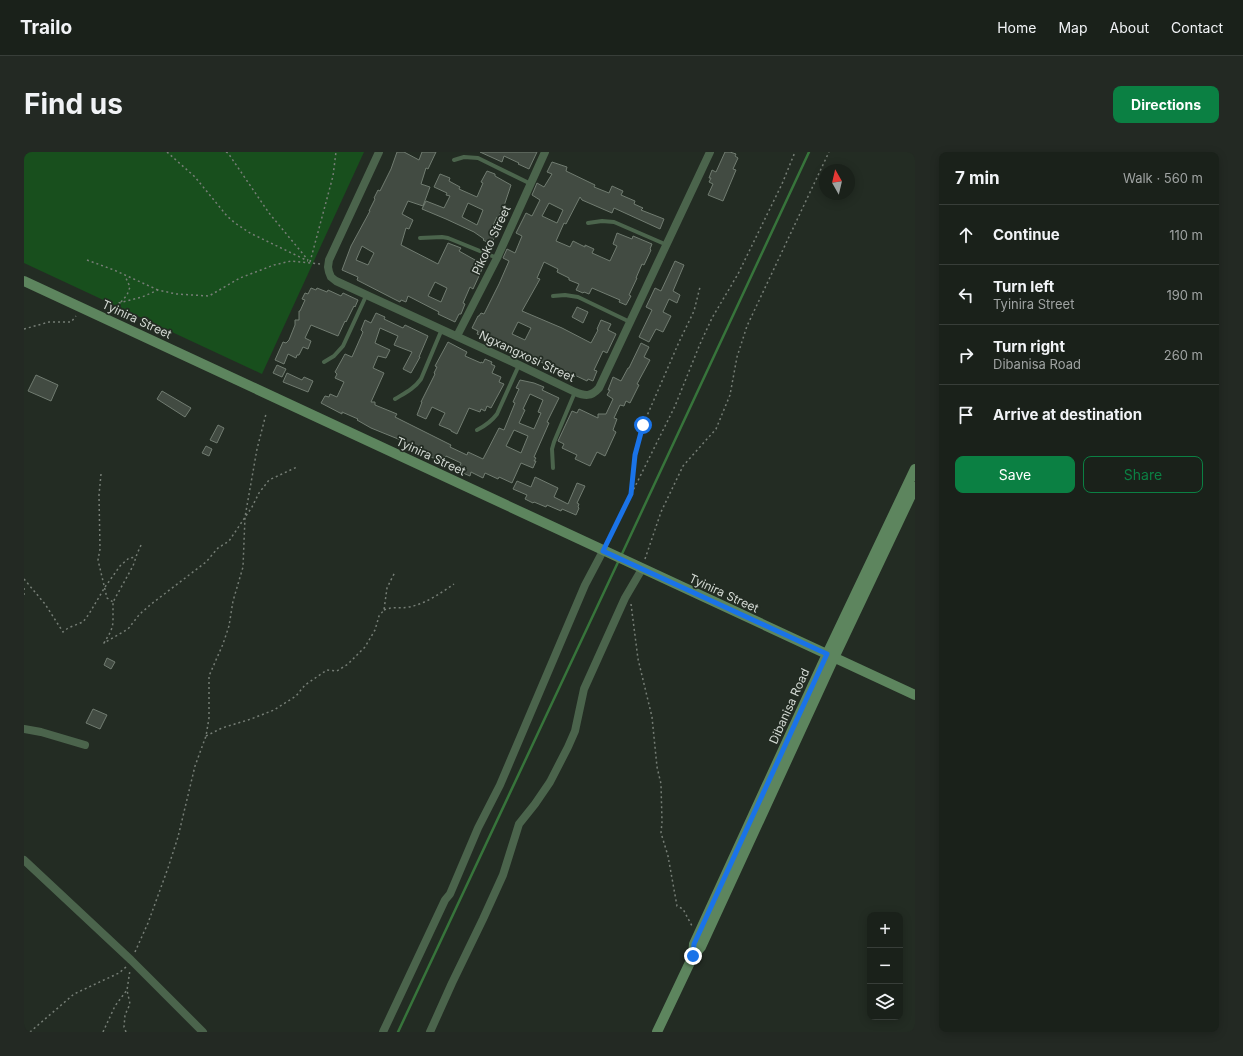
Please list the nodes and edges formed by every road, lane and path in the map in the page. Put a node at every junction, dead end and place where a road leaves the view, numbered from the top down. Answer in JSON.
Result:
{"nodes":[{"id":1,"x":167,"y":152,"type":"edge"},
{"id":2,"x":226,"y":152,"type":"edge"},
{"id":3,"x":336,"y":152,"type":"edge"},
{"id":4,"x":380,"y":152,"type":"edge"},
{"id":5,"x":545,"y":152,"type":"edge"},
{"id":6,"x":710,"y":152,"type":"edge"},
{"id":7,"x":795,"y":152,"type":"edge"},
{"id":8,"x":829,"y":152,"type":"edge"},
{"id":9,"x":454,"y":160,"type":"dead end"},
{"id":10,"x":530,"y":184,"type":"junction"},
{"id":11,"x":588,"y":223,"type":"dead end"},
{"id":12,"x":420,"y":238,"type":"dead end"},
{"id":13,"x":666,"y":244,"type":"junction"},
{"id":14,"x":496,"y":258,"type":"junction"},
{"id":15,"x":87,"y":260,"type":"dead end"},
{"id":16,"x":310,"y":262,"type":"junction"},
{"id":17,"x":328,"y":267,"type":"junction"},
{"id":18,"x":124,"y":275,"type":"junction"},
{"id":19,"x":24,"y":281,"type":"edge"},
{"id":20,"x":700,"y":287,"type":"dead end"},
{"id":21,"x":158,"y":290,"type":"junction"},
{"id":22,"x":366,"y":296,"type":"junction"},
{"id":23,"x":553,"y":296,"type":"dead end"},
{"id":24,"x":119,"y":303,"type":"junction"},
{"id":25,"x":82,"y":308,"type":"junction"},
{"id":26,"x":109,"y":321,"type":"junction"},
{"id":27,"x":630,"y":322,"type":"junction"},
{"id":28,"x":24,"y":329,"type":"edge"},
{"id":29,"x":442,"y":330,"type":"junction"},
{"id":30,"x":458,"y":336,"type":"junction"},
{"id":31,"x":324,"y":362,"type":"dead end"},
{"id":32,"x":520,"y":365,"type":"junction"},
{"id":33,"x":575,"y":392,"type":"junction"},
{"id":34,"x":395,"y":399,"type":"dead end"},
{"id":35,"x":266,"y":414,"type":"dead end"},
{"id":36,"x":477,"y":430,"type":"dead end"},
{"id":37,"x":297,"y":467,"type":"dead end"},
{"id":38,"x":554,"y":468,"type":"dead end"},
{"id":39,"x":915,"y":469,"type":"edge"},
{"id":40,"x":101,"y":474,"type":"dead end"},
{"id":41,"x":915,"y":487,"type":"edge"},
{"id":42,"x":631,"y":494,"type":"junction"},
{"id":43,"x":245,"y":517,"type":"junction"},
{"id":44,"x":142,"y":545,"type":"dead end"},
{"id":45,"x":607,"y":553,"type":"junction"},
{"id":46,"x":136,"y":557,"type":"junction"},
{"id":47,"x":642,"y":569,"type":"junction"},
{"id":48,"x":395,"y":572,"type":"dead end"},
{"id":49,"x":24,"y":579,"type":"edge"},
{"id":50,"x":454,"y":584,"type":"dead end"},
{"id":51,"x":105,"y":587,"type":"junction"},
{"id":52,"x":24,"y":588,"type":"edge"},
{"id":53,"x":630,"y":590,"type":"junction"},
{"id":54,"x":24,"y":598,"type":"edge"},
{"id":55,"x":113,"y":602,"type":"junction"},
{"id":56,"x":384,"y":610,"type":"junction"},
{"id":57,"x":830,"y":656,"type":"junction"},
{"id":58,"x":915,"y":695,"type":"edge"},
{"id":59,"x":24,"y":729,"type":"edge"},
{"id":60,"x":206,"y":736,"type":"junction"},
{"id":61,"x":85,"y":745,"type":"dead end"},
{"id":62,"x":24,"y":860,"type":"edge"},
{"id":63,"x":693,"y":928,"type":"dead end"},
{"id":64,"x":131,"y":962,"type":"junction"},
{"id":65,"x":127,"y":990,"type":"junction"},
{"id":66,"x":30,"y":1032,"type":"edge"},
{"id":67,"x":103,"y":1032,"type":"edge"},
{"id":68,"x":126,"y":1032,"type":"edge"},
{"id":69,"x":203,"y":1032,"type":"edge"},
{"id":70,"x":383,"y":1032,"type":"edge"},
{"id":71,"x":430,"y":1032,"type":"edge"},
{"id":72,"x":657,"y":1032,"type":"edge"}],
"edges":[{"from":1,"to":16,"type":"path"},
{"from":2,"to":16,"type":"path"},
{"from":3,"to":16,"type":"path"},
{"from":4,"to":17,"type":"street"},
{"from":5,"to":10,"type":"street","name":"Pikoko Street"},
{"from":6,"to":13,"type":"street","name":"Ngxangxosi Street"},
{"from":7,"to":42,"type":"path"},
{"from":8,"to":47,"type":"path"},
{"from":9,"to":10,"type":"lane"},
{"from":10,"to":14,"type":"street","name":"Pikoko Street"},
{"from":11,"to":13,"type":"lane"},
{"from":12,"to":14,"type":"lane"},
{"from":13,"to":27,"type":"street","name":"Ngxangxosi Street"},
{"from":14,"to":30,"type":"street","name":"Pikoko Street"},
{"from":15,"to":18,"type":"path"},
{"from":16,"to":17,"type":"path"},
{"from":16,"to":21,"type":"path"},
{"from":17,"to":22,"type":"street","name":"Ngxangxosi Street"},
{"from":18,"to":21,"type":"path"},
{"from":18,"to":24,"type":"path"},
{"from":19,"to":25,"type":"street","name":"Tyinira Street"},
{"from":20,"to":42,"type":"path"},
{"from":21,"to":24,"type":"path"},
{"from":22,"to":29,"type":"street","name":"Ngxangxosi Street"},
{"from":22,"to":31,"type":"lane"},
{"from":23,"to":27,"type":"lane"},
{"from":24,"to":26,"type":"path"},
{"from":25,"to":26,"type":"street","name":"Tyinira Street"},
{"from":25,"to":28,"type":"path"},
{"from":26,"to":45,"type":"street","name":"Tyinira Street"},
{"from":27,"to":33,"type":"street","name":"Ngxangxosi Street"},
{"from":29,"to":30,"type":"street","name":"Ngxangxosi Street"},
{"from":29,"to":34,"type":"lane"},
{"from":30,"to":32,"type":"street","name":"Ngxangxosi Street"},
{"from":32,"to":33,"type":"street","name":"Ngxangxosi Street"},
{"from":32,"to":36,"type":"lane"},
{"from":33,"to":38,"type":"lane"},
{"from":35,"to":43,"type":"path"},
{"from":37,"to":43,"type":"path"},
{"from":39,"to":57,"type":"street","name":"Dibanisa Road"},
{"from":40,"to":51,"type":"path"},
{"from":41,"to":57,"type":"street","name":"Dibanisa Road"},
{"from":42,"to":45,"type":"path"},
{"from":43,"to":55,"type":"path"},
{"from":43,"to":60,"type":"path"},
{"from":44,"to":46,"type":"path"},
{"from":45,"to":47,"type":"street","name":"Tyinira Street"},
{"from":45,"to":70,"type":"street"},
{"from":46,"to":51,"type":"path"},
{"from":46,"to":55,"type":"path"},
{"from":47,"to":53,"type":"street"},
{"from":47,"to":57,"type":"street","name":"Tyinira Street"},
{"from":48,"to":56,"type":"path"},
{"from":49,"to":51,"type":"path"},
{"from":50,"to":56,"type":"path"},
{"from":51,"to":55,"type":"path"},
{"from":52,"to":54,"type":"path"},
{"from":53,"to":63,"type":"path"},
{"from":53,"to":71,"type":"street"},
{"from":56,"to":60,"type":"path"},
{"from":57,"to":58,"type":"street","name":"Tyinira Street"},
{"from":57,"to":72,"type":"street","name":"Dibanisa Road"},
{"from":59,"to":61,"type":"street"},
{"from":60,"to":64,"type":"path"},
{"from":62,"to":64,"type":"street"},
{"from":64,"to":65,"type":"path"},
{"from":64,"to":66,"type":"path"},
{"from":64,"to":69,"type":"street"},
{"from":65,"to":67,"type":"path"},
{"from":65,"to":68,"type":"path"}]}
